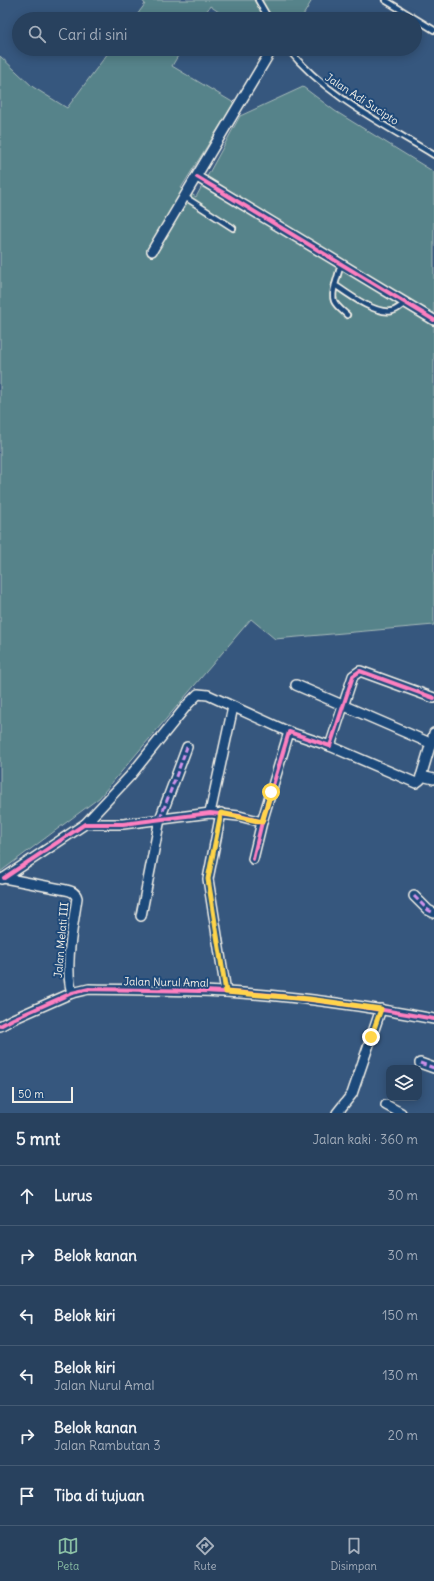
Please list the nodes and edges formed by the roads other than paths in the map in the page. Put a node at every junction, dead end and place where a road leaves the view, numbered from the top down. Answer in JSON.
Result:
{"nodes":[{"id":1,"x":258,"y":0,"type":"edge"},
{"id":2,"x":386,"y":0,"type":"edge"},
{"id":3,"x":265,"y":12,"type":"edge"},
{"id":4,"x":405,"y":12,"type":"edge"},
{"id":5,"x":422,"y":22,"type":"edge"},
{"id":6,"x":434,"y":30,"type":"edge"},
{"id":7,"x":268,"y":56,"type":"edge"},
{"id":8,"x":294,"y":56,"type":"edge"},
{"id":9,"x":434,"y":155,"type":"edge"},
{"id":10,"x":197,"y":177,"type":"junction"},
{"id":11,"x":185,"y":197,"type":"junction"},
{"id":12,"x":233,"y":228,"type":"dead end"},
{"id":13,"x":152,"y":251,"type":"dead end"},
{"id":14,"x":341,"y":264,"type":"junction"},
{"id":15,"x":335,"y":285,"type":"junction"},
{"id":16,"x":406,"y":302,"type":"junction"},
{"id":17,"x":347,"y":315,"type":"dead end"},
{"id":18,"x":434,"y":320,"type":"edge"},
{"id":19,"x":296,"y":685,"type":"dead end"},
{"id":20,"x":434,"y":698,"type":"edge"},
{"id":21,"x":343,"y":706,"type":"junction"},
{"id":22,"x":233,"y":707,"type":"junction"},
{"id":23,"x":289,"y":732,"type":"junction"},
{"id":24,"x":434,"y":733,"type":"edge"},
{"id":25,"x":430,"y":743,"type":"junction"},
{"id":26,"x":330,"y":746,"type":"junction"},
{"id":27,"x":187,"y":747,"type":"dead end"},
{"id":28,"x":421,"y":776,"type":"junction"},
{"id":29,"x":434,"y":779,"type":"edge"},
{"id":30,"x":210,"y":812,"type":"junction"},
{"id":31,"x":221,"y":813,"type":"junction"},
{"id":32,"x":160,"y":819,"type":"junction"},
{"id":33,"x":262,"y":822,"type":"junction"},
{"id":34,"x":85,"y":824,"type":"junction"},
{"id":35,"x":253,"y":859,"type":"dead end"},
{"id":36,"x":2,"y":879,"type":"edge"},
{"id":37,"x":414,"y":896,"type":"dead end"},
{"id":38,"x":434,"y":913,"type":"edge"},
{"id":39,"x":141,"y":916,"type":"dead end"},
{"id":40,"x":226,"y":992,"type":"junction"},
{"id":41,"x":72,"y":993,"type":"junction"},
{"id":42,"x":381,"y":1009,"type":"junction"},
{"id":43,"x":434,"y":1018,"type":"edge"},
{"id":44,"x":0,"y":1026,"type":"edge"},
{"id":45,"x":420,"y":1063,"type":"dead end"},
{"id":46,"x":434,"y":1068,"type":"edge"},
{"id":47,"x":386,"y":1105,"type":"dead end"},
{"id":48,"x":337,"y":1113,"type":"edge"},
{"id":49,"x":401,"y":1113,"type":"edge"}],
"edges":[{"from":1,"to":3,"type":"lane"},
{"from":2,"to":4,"type":"lane"},
{"from":5,"to":6,"type":"lane"},
{"from":7,"to":10,"type":"street"},
{"from":8,"to":9,"type":"lane","name":"Jalan Adi Sucipto"},
{"from":10,"to":11,"type":"street"},
{"from":10,"to":14,"type":"street"},
{"from":11,"to":12,"type":"lane"},
{"from":11,"to":13,"type":"street"},
{"from":14,"to":15,"type":"lane"},
{"from":14,"to":16,"type":"street"},
{"from":15,"to":16,"type":"lane"},
{"from":15,"to":17,"type":"lane"},
{"from":16,"to":18,"type":"street"},
{"from":19,"to":21,"type":"street"},
{"from":20,"to":21,"type":"street"},
{"from":21,"to":25,"type":"street"},
{"from":21,"to":26,"type":"street"},
{"from":22,"to":23,"type":"street"},
{"from":22,"to":30,"type":"street"},
{"from":22,"to":34,"type":"street"},
{"from":23,"to":26,"type":"street"},
{"from":23,"to":33,"type":"street"},
{"from":24,"to":25,"type":"street"},
{"from":25,"to":28,"type":"street"},
{"from":26,"to":28,"type":"street"},
{"from":27,"to":32,"type":"street"},
{"from":28,"to":29,"type":"street"},
{"from":30,"to":31,"type":"street"},
{"from":30,"to":32,"type":"street"},
{"from":31,"to":33,"type":"street"},
{"from":31,"to":40,"type":"street"},
{"from":32,"to":34,"type":"street"},
{"from":32,"to":39,"type":"street"},
{"from":33,"to":35,"type":"street"},
{"from":34,"to":36,"type":"street"},
{"from":36,"to":41,"type":"street","name":"Jalan Melati III"},
{"from":37,"to":38,"type":"street"},
{"from":40,"to":41,"type":"street","name":"Jalan Nurul Amal"},
{"from":40,"to":42,"type":"street","name":"Jalan Nurul Amal"},
{"from":41,"to":44,"type":"street","name":"Jalan Nurul Amal"},
{"from":42,"to":43,"type":"street","name":"Jalan Nurul Amal"},
{"from":42,"to":48,"type":"street"},
{"from":45,"to":46,"type":"street"},
{"from":47,"to":49,"type":"street"}]}
